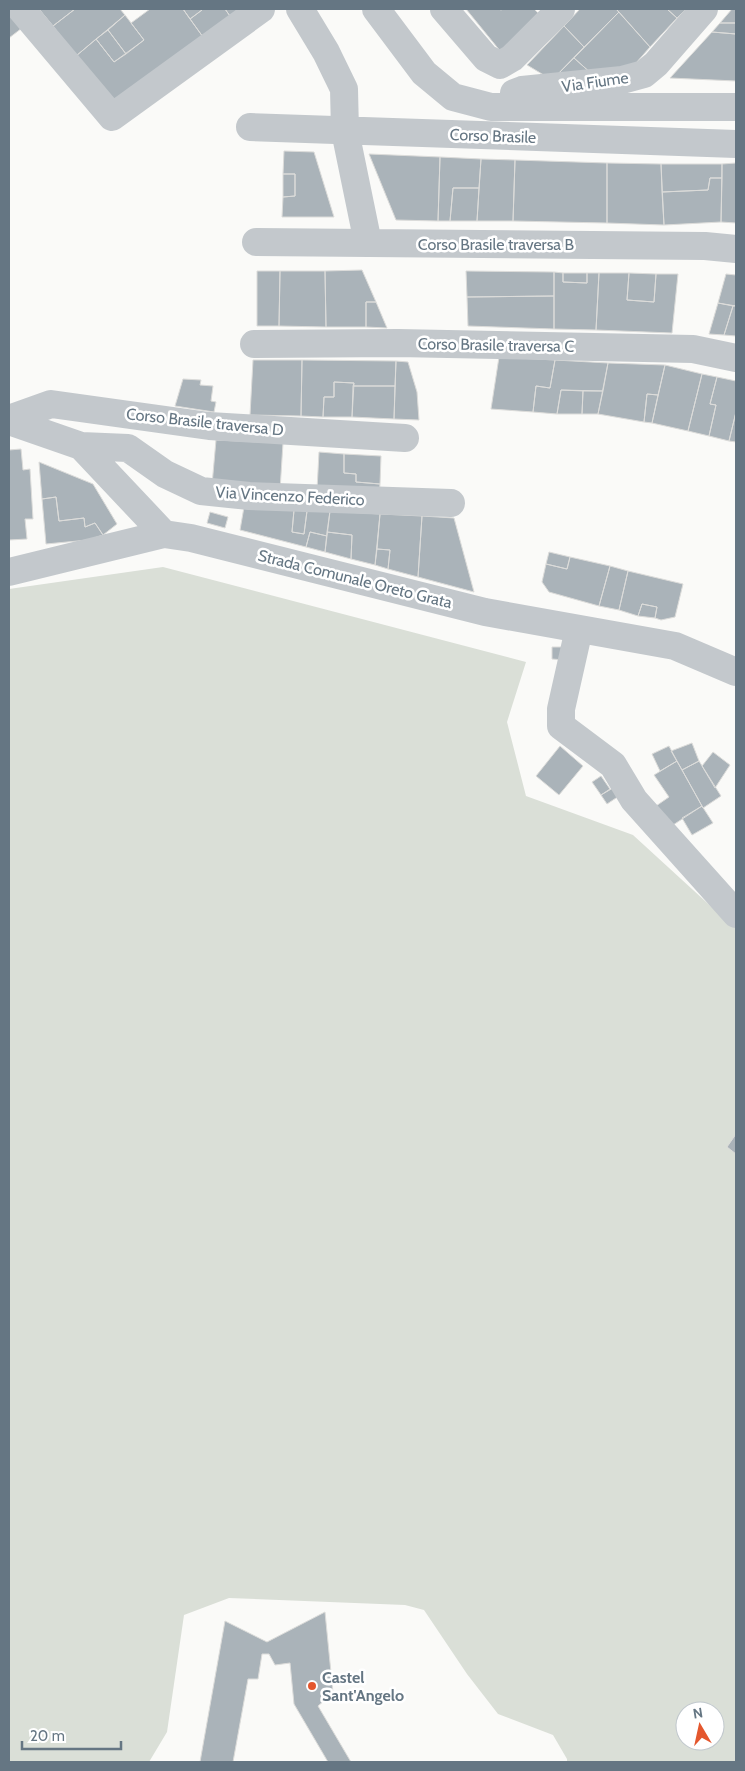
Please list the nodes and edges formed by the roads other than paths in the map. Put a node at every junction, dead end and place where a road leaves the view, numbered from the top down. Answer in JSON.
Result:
{"nodes":[{"id":1,"x":21,"y":9,"type":"edge"},
{"id":2,"x":261,"y":9,"type":"edge"},
{"id":3,"x":300,"y":9,"type":"edge"},
{"id":4,"x":376,"y":9,"type":"edge"},
{"id":5,"x":444,"y":9,"type":"edge"},
{"id":6,"x":561,"y":9,"type":"edge"},
{"id":7,"x":704,"y":9,"type":"edge"},
{"id":8,"x":491,"y":107,"type":"junction"},
{"id":9,"x":736,"y":107,"type":"edge"},
{"id":10,"x":250,"y":127,"type":"dead end"},
{"id":11,"x":345,"y":131,"type":"junction"},
{"id":12,"x":736,"y":144,"type":"edge"},
{"id":13,"x":256,"y":242,"type":"dead end"},
{"id":14,"x":368,"y":243,"type":"junction"},
{"id":15,"x":736,"y":248,"type":"edge"},
{"id":16,"x":254,"y":344,"type":"dead end"},
{"id":17,"x":736,"y":358,"type":"edge"},
{"id":18,"x":9,"y":420,"type":"edge"},
{"id":19,"x":405,"y":438,"type":"dead end"},
{"id":20,"x":81,"y":446,"type":"junction"},
{"id":21,"x":451,"y":503,"type":"dead end"},
{"id":22,"x":164,"y":534,"type":"junction"},
{"id":23,"x":9,"y":572,"type":"edge"},
{"id":24,"x":579,"y":629,"type":"junction"},
{"id":25,"x":736,"y":672,"type":"edge"},
{"id":26,"x":736,"y":914,"type":"edge"}],
"edges":[{"from":1,"to":2,"type":"street"},
{"from":3,"to":11,"type":"street"},
{"from":4,"to":8,"type":"street","name":"Corso Brasile"},
{"from":5,"to":6,"type":"street"},
{"from":7,"to":8,"type":"street","name":"Via Fiume"},
{"from":8,"to":9,"type":"street","name":"Corso Brasile"},
{"from":10,"to":11,"type":"street","name":"Corso Brasile"},
{"from":11,"to":12,"type":"street","name":"Corso Brasile"},
{"from":11,"to":14,"type":"street"},
{"from":13,"to":14,"type":"street","name":"Corso Brasile traversa B"},
{"from":14,"to":15,"type":"street","name":"Corso Brasile traversa B"},
{"from":16,"to":17,"type":"street","name":"Corso Brasile traversa C"},
{"from":18,"to":19,"type":"street","name":"Corso Brasile traversa D"},
{"from":18,"to":20,"type":"street"},
{"from":20,"to":21,"type":"street","name":"Via Vincenzo Federico"},
{"from":20,"to":22,"type":"street"},
{"from":22,"to":23,"type":"street"},
{"from":22,"to":24,"type":"street","name":"Strada Comunale Oreto Grata"},
{"from":24,"to":25,"type":"street","name":"Strada Comunale Oreto Grata"},
{"from":24,"to":26,"type":"street"}]}
